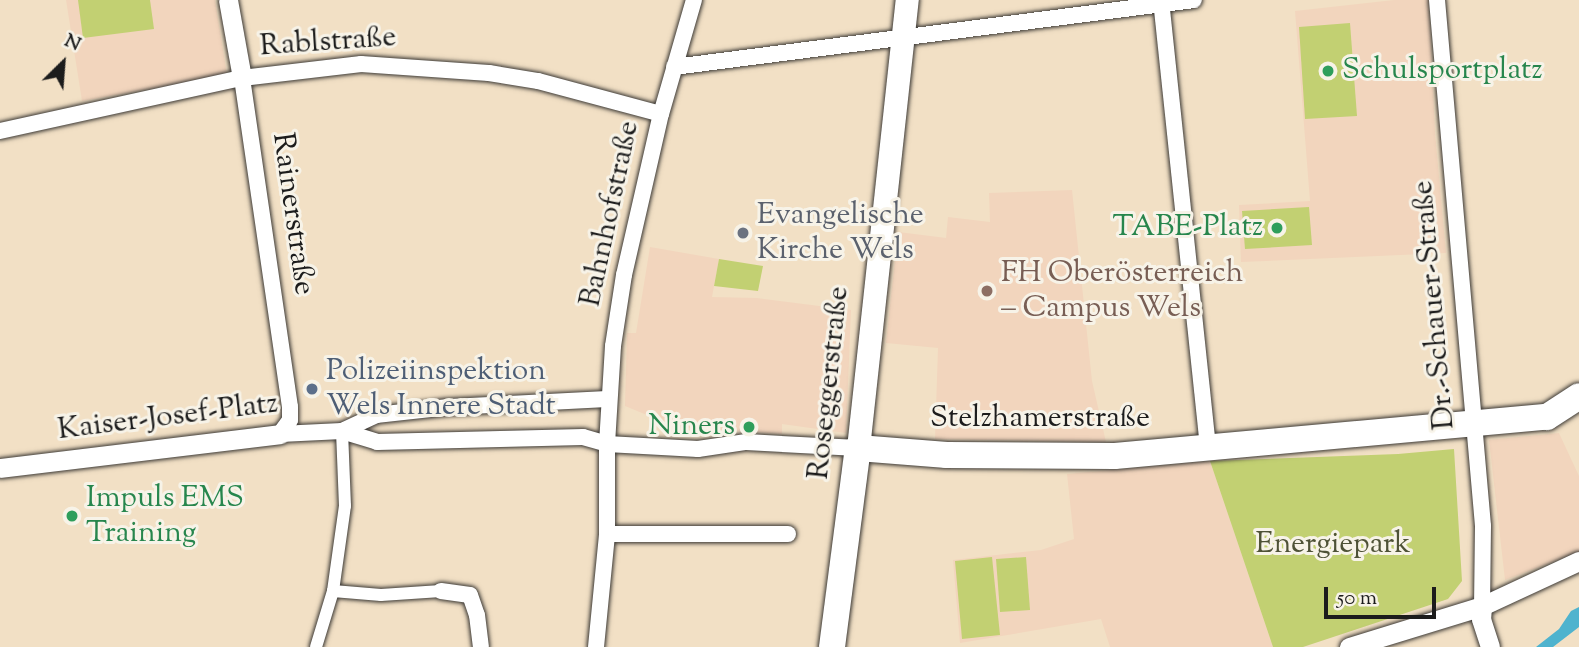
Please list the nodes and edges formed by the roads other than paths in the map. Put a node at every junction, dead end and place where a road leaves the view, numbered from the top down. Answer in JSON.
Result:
{"nodes":[{"id":1,"x":228,"y":0,"type":"edge"},
{"id":2,"x":694,"y":0,"type":"edge"},
{"id":3,"x":907,"y":0,"type":"edge"},
{"id":4,"x":1194,"y":0,"type":"edge"},
{"id":5,"x":1437,"y":0,"type":"edge"},
{"id":6,"x":1161,"y":1,"type":"edge"},
{"id":7,"x":903,"y":36,"type":"junction"},
{"id":8,"x":674,"y":67,"type":"junction"},
{"id":9,"x":242,"y":78,"type":"junction"},
{"id":10,"x":661,"y":114,"type":"junction"},
{"id":11,"x":0,"y":131,"type":"edge"},
{"id":12,"x":1579,"y":396,"type":"edge"},
{"id":13,"x":610,"y":399,"type":"junction"},
{"id":14,"x":1473,"y":424,"type":"junction"},
{"id":15,"x":342,"y":431,"type":"junction"},
{"id":16,"x":280,"y":434,"type":"junction"},
{"id":17,"x":607,"y":444,"type":"junction"},
{"id":18,"x":858,"y":448,"type":"junction"},
{"id":19,"x":1208,"y":448,"type":"junction"},
{"id":20,"x":0,"y":468,"type":"edge"},
{"id":21,"x":607,"y":534,"type":"junction"},
{"id":22,"x":788,"y":534,"type":"dead end"},
{"id":23,"x":1579,"y":561,"type":"edge"},
{"id":24,"x":333,"y":591,"type":"junction"},
{"id":25,"x":441,"y":592,"type":"joint"},
{"id":26,"x":1482,"y":606,"type":"junction"},
{"id":27,"x":316,"y":647,"type":"edge"},
{"id":28,"x":481,"y":647,"type":"edge"},
{"id":29,"x":596,"y":647,"type":"edge"},
{"id":30,"x":832,"y":647,"type":"edge"},
{"id":31,"x":1349,"y":647,"type":"edge"},
{"id":32,"x":1490,"y":647,"type":"edge"}],
"edges":[{"from":1,"to":9,"type":"street","name":"Rainerstraße"},
{"from":2,"to":8,"type":"street","name":"Bahnhofstraße"},
{"from":3,"to":7,"type":"main road","name":"Roseggerstraße"},
{"from":4,"to":6,"type":"street"},
{"from":5,"to":14,"type":"street","name":"Dr.-Schauer-Straße"},
{"from":6,"to":7,"type":"street"},
{"from":6,"to":19,"type":"street"},
{"from":7,"to":8,"type":"street"},
{"from":7,"to":18,"type":"main road","name":"Roseggerstraße"},
{"from":8,"to":10,"type":"street","name":"Bahnhofstraße"},
{"from":9,"to":10,"type":"street","name":"Rablstraße"},
{"from":9,"to":11,"type":"street","name":"Rablstraße"},
{"from":9,"to":16,"type":"street","name":"Rainerstraße"},
{"from":10,"to":13,"type":"street","name":"Bahnhofstraße"},
{"from":12,"to":14,"type":"main road","name":"Stelzhamerstraße"},
{"from":13,"to":15,"type":"street","name":"Kaiser-Josef-Platz"},
{"from":13,"to":17,"type":"street","name":"Bahnhofstraße"},
{"from":14,"to":19,"type":"main road","name":"Stelzhamerstraße"},
{"from":14,"to":26,"type":"street","name":"Dr.-Schauer-Straße"},
{"from":15,"to":16,"type":"street","name":"Kaiser-Josef-Platz"},
{"from":15,"to":17,"type":"street","name":"Kaiser-Josef-Platz"},
{"from":15,"to":24,"type":"street"},
{"from":16,"to":20,"type":"street","name":"Kaiser-Josef-Platz"},
{"from":17,"to":18,"type":"street","name":"Stelzhamerstraße"},
{"from":17,"to":21,"type":"street","name":"Bahnhofstraße"},
{"from":18,"to":19,"type":"main road","name":"Stelzhamerstraße"},
{"from":18,"to":30,"type":"main road","name":"Roseggerstraße"},
{"from":21,"to":22,"type":"street"},
{"from":21,"to":29,"type":"street","name":"Bahnhofstraße"},
{"from":23,"to":26,"type":"street"},
{"from":24,"to":25,"type":"street"},
{"from":24,"to":27,"type":"street"},
{"from":25,"to":28,"type":"street"},
{"from":26,"to":31,"type":"street"},
{"from":26,"to":32,"type":"street"}]}
